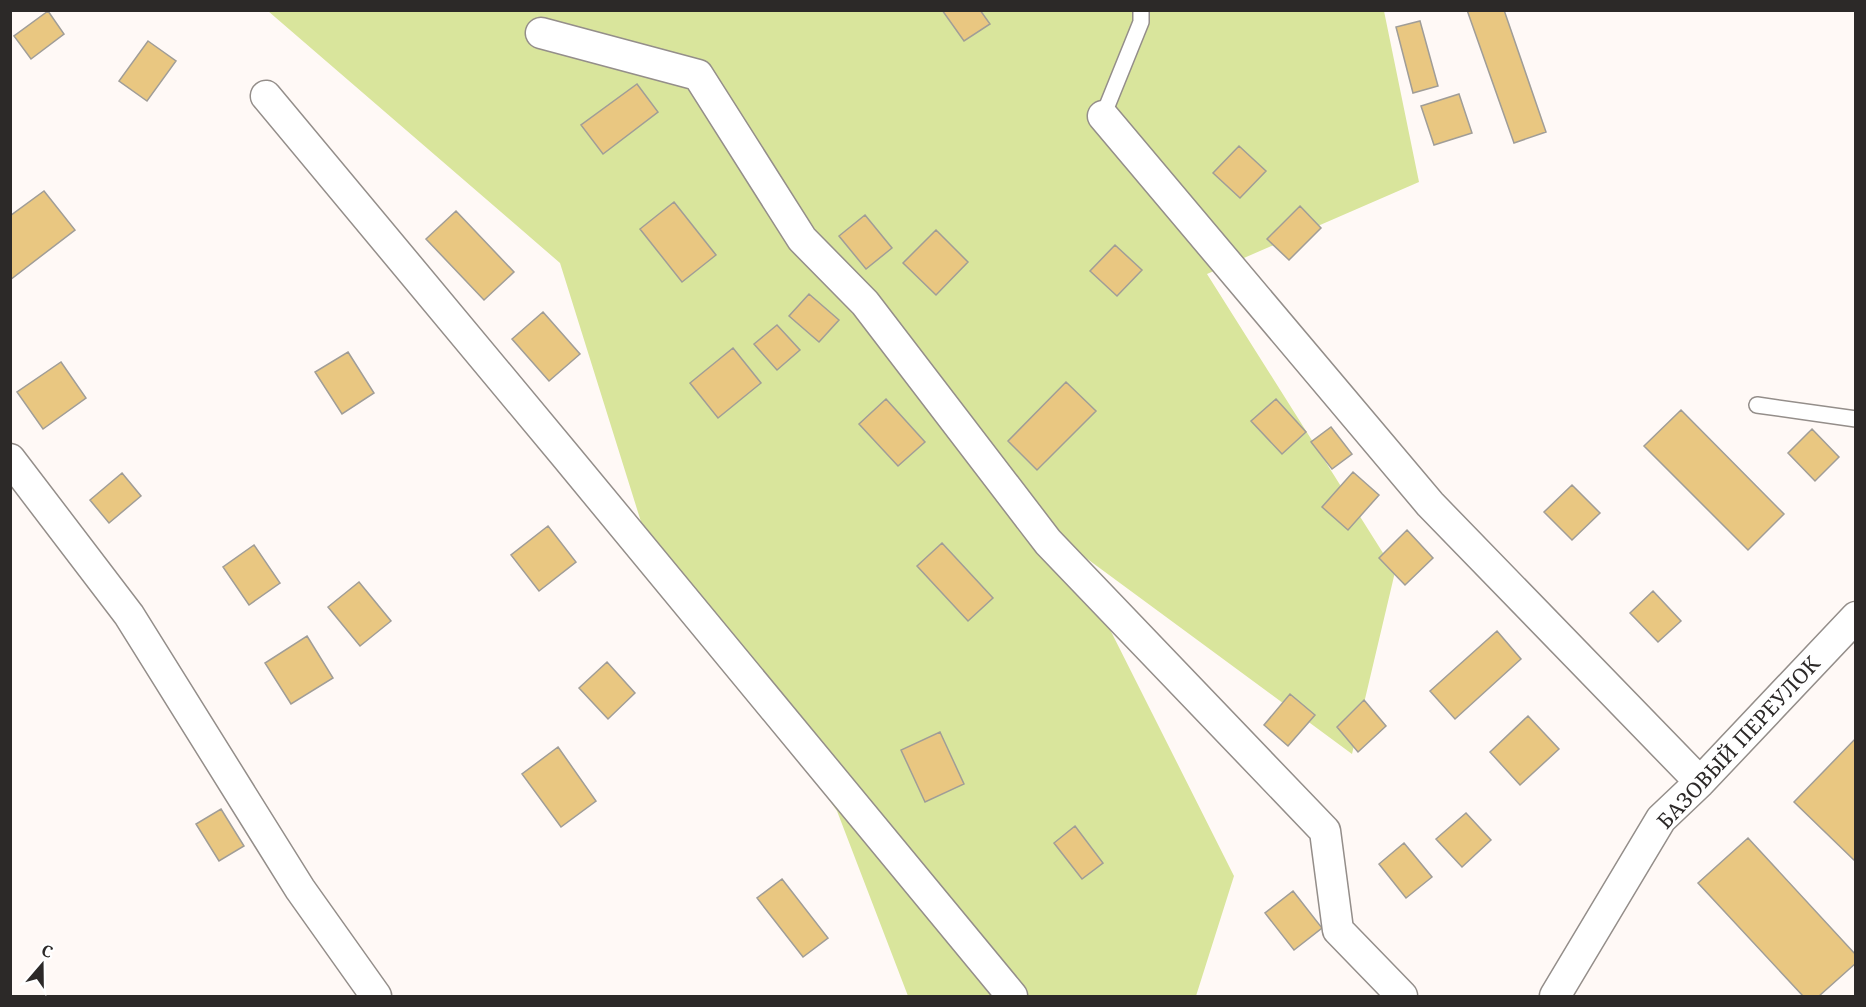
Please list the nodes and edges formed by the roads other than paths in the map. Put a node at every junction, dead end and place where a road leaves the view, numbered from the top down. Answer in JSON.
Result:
{"nodes":[{"id":1,"x":1141,"y":10,"type":"edge"},
{"id":2,"x":541,"y":33,"type":"dead end"},
{"id":3,"x":266,"y":96,"type":"dead end"},
{"id":4,"x":1103,"y":116,"type":"joint"},
{"id":5,"x":1757,"y":405,"type":"dead end"},
{"id":6,"x":1856,"y":419,"type":"edge"},
{"id":7,"x":10,"y":459,"type":"edge"},
{"id":8,"x":1856,"y":617,"type":"edge"},
{"id":9,"x":1700,"y":782,"type":"junction"},
{"id":10,"x":376,"y":996,"type":"edge"},
{"id":11,"x":1012,"y":996,"type":"edge"},
{"id":12,"x":1402,"y":996,"type":"edge"},
{"id":13,"x":1555,"y":996,"type":"edge"}],
"edges":[{"from":1,"to":4,"type":"lane"},
{"from":2,"to":12,"type":"street"},
{"from":3,"to":11,"type":"street"},
{"from":4,"to":9,"type":"street"},
{"from":5,"to":6,"type":"lane"},
{"from":7,"to":10,"type":"street"},
{"from":8,"to":9,"type":"street","name":"БАЗОВЫЙ ПЕРЕУЛОК"},
{"from":9,"to":13,"type":"street","name":"БАЗОВЫЙ ПЕРЕУЛОК"}]}
